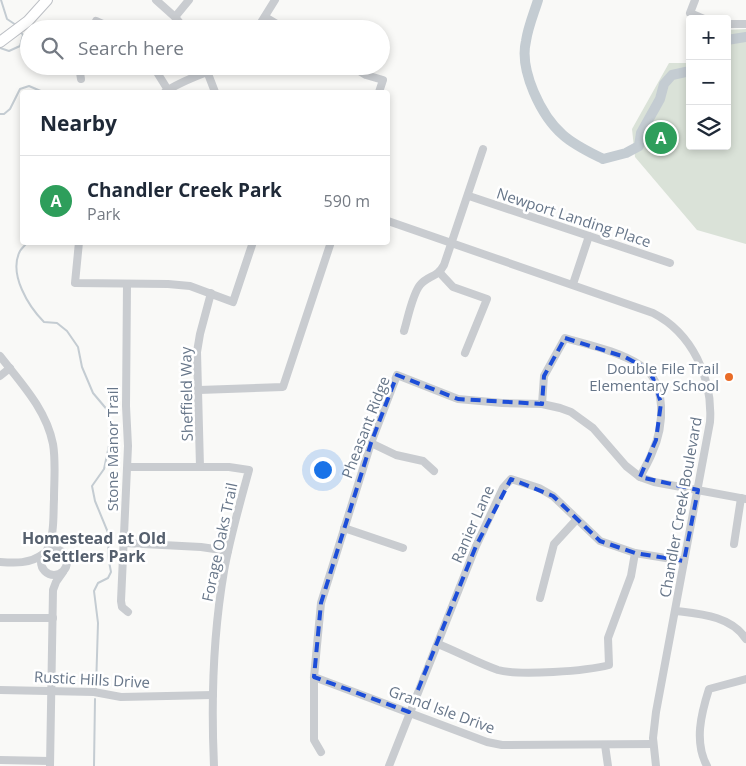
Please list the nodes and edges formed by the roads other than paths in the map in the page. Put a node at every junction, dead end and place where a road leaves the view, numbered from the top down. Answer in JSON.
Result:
{"nodes":[{"id":1,"x":47,"y":0,"type":"edge"},
{"id":2,"x":156,"y":0,"type":"edge"},
{"id":3,"x":190,"y":0,"type":"edge"},
{"id":4,"x":275,"y":0,"type":"edge"},
{"id":5,"x":695,"y":0,"type":"edge"},
{"id":6,"x":695,"y":15,"type":"edge"},
{"id":7,"x":175,"y":17,"type":"junction"},
{"id":8,"x":264,"y":17,"type":"junction"},
{"id":9,"x":28,"y":20,"type":"edge"},
{"id":10,"x":178,"y":20,"type":"edge"},
{"id":11,"x":262,"y":20,"type":"edge"},
{"id":12,"x":269,"y":20,"type":"edge"},
{"id":13,"x":731,"y":24,"type":"edge"},
{"id":14,"x":746,"y":24,"type":"edge"},
{"id":15,"x":20,"y":27,"type":"edge"},
{"id":16,"x":0,"y":42,"type":"edge"},
{"id":17,"x":80,"y":75,"type":"edge"},
{"id":18,"x":157,"y":75,"type":"edge"},
{"id":19,"x":195,"y":75,"type":"edge"},
{"id":20,"x":208,"y":75,"type":"edge"},
{"id":21,"x":366,"y":75,"type":"edge"},
{"id":22,"x":81,"y":79,"type":"dead end"},
{"id":23,"x":166,"y":90,"type":"edge"},
{"id":24,"x":169,"y":90,"type":"edge"},
{"id":25,"x":214,"y":90,"type":"edge"},
{"id":26,"x":380,"y":90,"type":"edge"},
{"id":27,"x":484,"y":149,"type":"dead end"},
{"id":28,"x":469,"y":196,"type":"junction"},
{"id":29,"x":390,"y":222,"type":"edge"},
{"id":30,"x":589,"y":236,"type":"junction"},
{"id":31,"x":452,"y":243,"type":"junction"},
{"id":32,"x":79,"y":245,"type":"edge"},
{"id":33,"x":252,"y":245,"type":"edge"},
{"id":34,"x":330,"y":245,"type":"edge"},
{"id":35,"x":670,"y":263,"type":"dead end"},
{"id":36,"x":440,"y":273,"type":"junction"},
{"id":37,"x":127,"y":284,"type":"junction"},
{"id":38,"x":573,"y":284,"type":"junction"},
{"id":39,"x":212,"y":294,"type":"junction"},
{"id":40,"x":404,"y":331,"type":"dead end"},
{"id":41,"x":465,"y":353,"type":"dead end"},
{"id":42,"x":0,"y":356,"type":"edge"},
{"id":43,"x":10,"y":368,"type":"junction"},
{"id":44,"x":0,"y":376,"type":"edge"},
{"id":45,"x":199,"y":390,"type":"junction"},
{"id":46,"x":542,"y":404,"type":"junction"},
{"id":47,"x":371,"y":442,"type":"junction"},
{"id":48,"x":200,"y":466,"type":"junction"},
{"id":49,"x":128,"y":467,"type":"junction"},
{"id":50,"x":434,"y":471,"type":"dead end"},
{"id":51,"x":640,"y":477,"type":"junction"},
{"id":52,"x":698,"y":490,"type":"junction"},
{"id":53,"x":744,"y":499,"type":"edge"},
{"id":54,"x":577,"y":519,"type":"junction"},
{"id":55,"x":344,"y":528,"type":"junction"},
{"id":56,"x":53,"y":532,"type":"junction"},
{"id":57,"x":124,"y":543,"type":"junction"},
{"id":58,"x":734,"y":544,"type":"dead end"},
{"id":59,"x":403,"y":548,"type":"dead end"},
{"id":60,"x":228,"y":551,"type":"junction"},
{"id":61,"x":62,"y":552,"type":"junction"},
{"id":62,"x":44,"y":553,"type":"junction"},
{"id":63,"x":635,"y":553,"type":"junction"},
{"id":64,"x":684,"y":561,"type":"junction"},
{"id":65,"x":0,"y":562,"type":"edge"},
{"id":66,"x":26,"y":562,"type":"junction"},
{"id":67,"x":45,"y":572,"type":"junction"},
{"id":68,"x":63,"y":572,"type":"junction"},
{"id":69,"x":53,"y":590,"type":"junction"},
{"id":70,"x":540,"y":598,"type":"dead end"},
{"id":71,"x":676,"y":610,"type":"junction"},
{"id":72,"x":128,"y":612,"type":"dead end"},
{"id":73,"x":0,"y":618,"type":"edge"},
{"id":74,"x":53,"y":618,"type":"junction"},
{"id":75,"x":746,"y":639,"type":"edge"},
{"id":76,"x":438,"y":644,"type":"junction"},
{"id":77,"x":314,"y":678,"type":"junction"},
{"id":78,"x":746,"y":679,"type":"edge"},
{"id":79,"x":0,"y":690,"type":"edge"},
{"id":80,"x":51,"y":690,"type":"junction"},
{"id":81,"x":213,"y":695,"type":"junction"},
{"id":82,"x":409,"y":712,"type":"junction"},
{"id":83,"x":653,"y":744,"type":"junction"},
{"id":84,"x":605,"y":745,"type":"junction"},
{"id":85,"x":321,"y":752,"type":"dead end"},
{"id":86,"x":0,"y":760,"type":"edge"},
{"id":87,"x":50,"y":764,"type":"edge"},
{"id":88,"x":214,"y":766,"type":"edge"},
{"id":89,"x":388,"y":766,"type":"edge"},
{"id":90,"x":608,"y":766,"type":"edge"},
{"id":91,"x":656,"y":766,"type":"edge"},
{"id":92,"x":707,"y":766,"type":"edge"}],
"edges":[{"from":1,"to":9,"type":"main road"},
{"from":2,"to":7,"type":"street"},
{"from":3,"to":7,"type":"street"},
{"from":4,"to":8,"type":"street"},
{"from":5,"to":6,"type":"street"},
{"from":7,"to":10,"type":"street"},
{"from":8,"to":11,"type":"street"},
{"from":8,"to":12,"type":"street"},
{"from":13,"to":14,"type":"street"},
{"from":15,"to":16,"type":"main road"},
{"from":17,"to":22,"type":"street"},
{"from":18,"to":23,"type":"street"},
{"from":19,"to":24,"type":"street"},
{"from":20,"to":25,"type":"street"},
{"from":21,"to":26,"type":"street"},
{"from":27,"to":28,"type":"street"},
{"from":28,"to":30,"type":"street","name":"Newport Landing Place"},
{"from":28,"to":31,"type":"street"},
{"from":29,"to":31,"type":"street","name":"Chandler Creek Boulevard"},
{"from":30,"to":35,"type":"street","name":"Newport Landing Place"},
{"from":30,"to":38,"type":"street"},
{"from":31,"to":36,"type":"street"},
{"from":31,"to":38,"type":"street","name":"Chandler Creek Boulevard"},
{"from":32,"to":37,"type":"street"},
{"from":33,"to":39,"type":"street"},
{"from":34,"to":45,"type":"street"},
{"from":36,"to":40,"type":"street"},
{"from":36,"to":41,"type":"street"},
{"from":37,"to":39,"type":"street"},
{"from":37,"to":49,"type":"street","name":"Stone Manor Trail"},
{"from":38,"to":52,"type":"street","name":"Chandler Creek Boulevard"},
{"from":39,"to":45,"type":"street","name":"Sheffield Way"},
{"from":42,"to":43,"type":"street"},
{"from":43,"to":44,"type":"street"},
{"from":43,"to":56,"type":"street"},
{"from":45,"to":48,"type":"street","name":"Sheffield Way"},
{"from":46,"to":47,"type":"street","name":"Pheasant Ridge"},
{"from":46,"to":51,"type":"street","name":"Pheasant Ridge"},
{"from":46,"to":51,"type":"street"},
{"from":47,"to":50,"type":"street"},
{"from":47,"to":55,"type":"street","name":"Pheasant Ridge"},
{"from":48,"to":49,"type":"street","name":"Forage Oaks Trail"},
{"from":48,"to":60,"type":"street","name":"Forage Oaks Trail"},
{"from":49,"to":57,"type":"street","name":"Stone Manor Trail"},
{"from":51,"to":52,"type":"street","name":"Pheasant Ridge"},
{"from":52,"to":53,"type":"street","name":"Pheasant Ridge"},
{"from":52,"to":64,"type":"street","name":"Chandler Creek Boulevard"},
{"from":53,"to":58,"type":"street"},
{"from":54,"to":63,"type":"street","name":"Ranier Lane"},
{"from":54,"to":70,"type":"street"},
{"from":54,"to":76,"type":"street","name":"Ranier Lane"},
{"from":55,"to":59,"type":"street"},
{"from":55,"to":77,"type":"street","name":"Pheasant Ridge"},
{"from":56,"to":61,"type":"street"},
{"from":56,"to":62,"type":"street"},
{"from":57,"to":60,"type":"street"},
{"from":57,"to":72,"type":"street","name":"Stone Manor Trail"},
{"from":60,"to":81,"type":"street","name":"Forage Oaks Trail"},
{"from":61,"to":62,"type":"street"},
{"from":61,"to":68,"type":"street"},
{"from":62,"to":66,"type":"street"},
{"from":62,"to":67,"type":"street"},
{"from":63,"to":64,"type":"street","name":"Ranier Lane"},
{"from":63,"to":76,"type":"street"},
{"from":64,"to":71,"type":"street","name":"Chandler Creek Boulevard"},
{"from":65,"to":66,"type":"street"},
{"from":66,"to":67,"type":"street"},
{"from":67,"to":68,"type":"street"},
{"from":67,"to":69,"type":"street"},
{"from":68,"to":69,"type":"street"},
{"from":69,"to":74,"type":"street"},
{"from":71,"to":75,"type":"street"},
{"from":71,"to":83,"type":"street","name":"Chandler Creek Boulevard"},
{"from":73,"to":74,"type":"street"},
{"from":74,"to":80,"type":"street"},
{"from":76,"to":82,"type":"street","name":"Ranier Lane"},
{"from":77,"to":82,"type":"street","name":"Grand Isle Drive"},
{"from":77,"to":85,"type":"street","name":"Pheasant Ridge"},
{"from":78,"to":92,"type":"street"},
{"from":79,"to":80,"type":"street","name":"Rustic Hills Drive"},
{"from":80,"to":81,"type":"street","name":"Rustic Hills Drive"},
{"from":80,"to":87,"type":"street"},
{"from":81,"to":88,"type":"street","name":"Forage Oaks Trail"},
{"from":82,"to":84,"type":"street","name":"Grand Isle Drive"},
{"from":82,"to":89,"type":"street","name":"Ranier Lane"},
{"from":83,"to":84,"type":"street","name":"Grand Isle Drive"},
{"from":83,"to":91,"type":"street","name":"Chandler Creek Boulevard"},
{"from":84,"to":90,"type":"street"},
{"from":86,"to":87,"type":"street"}]}
